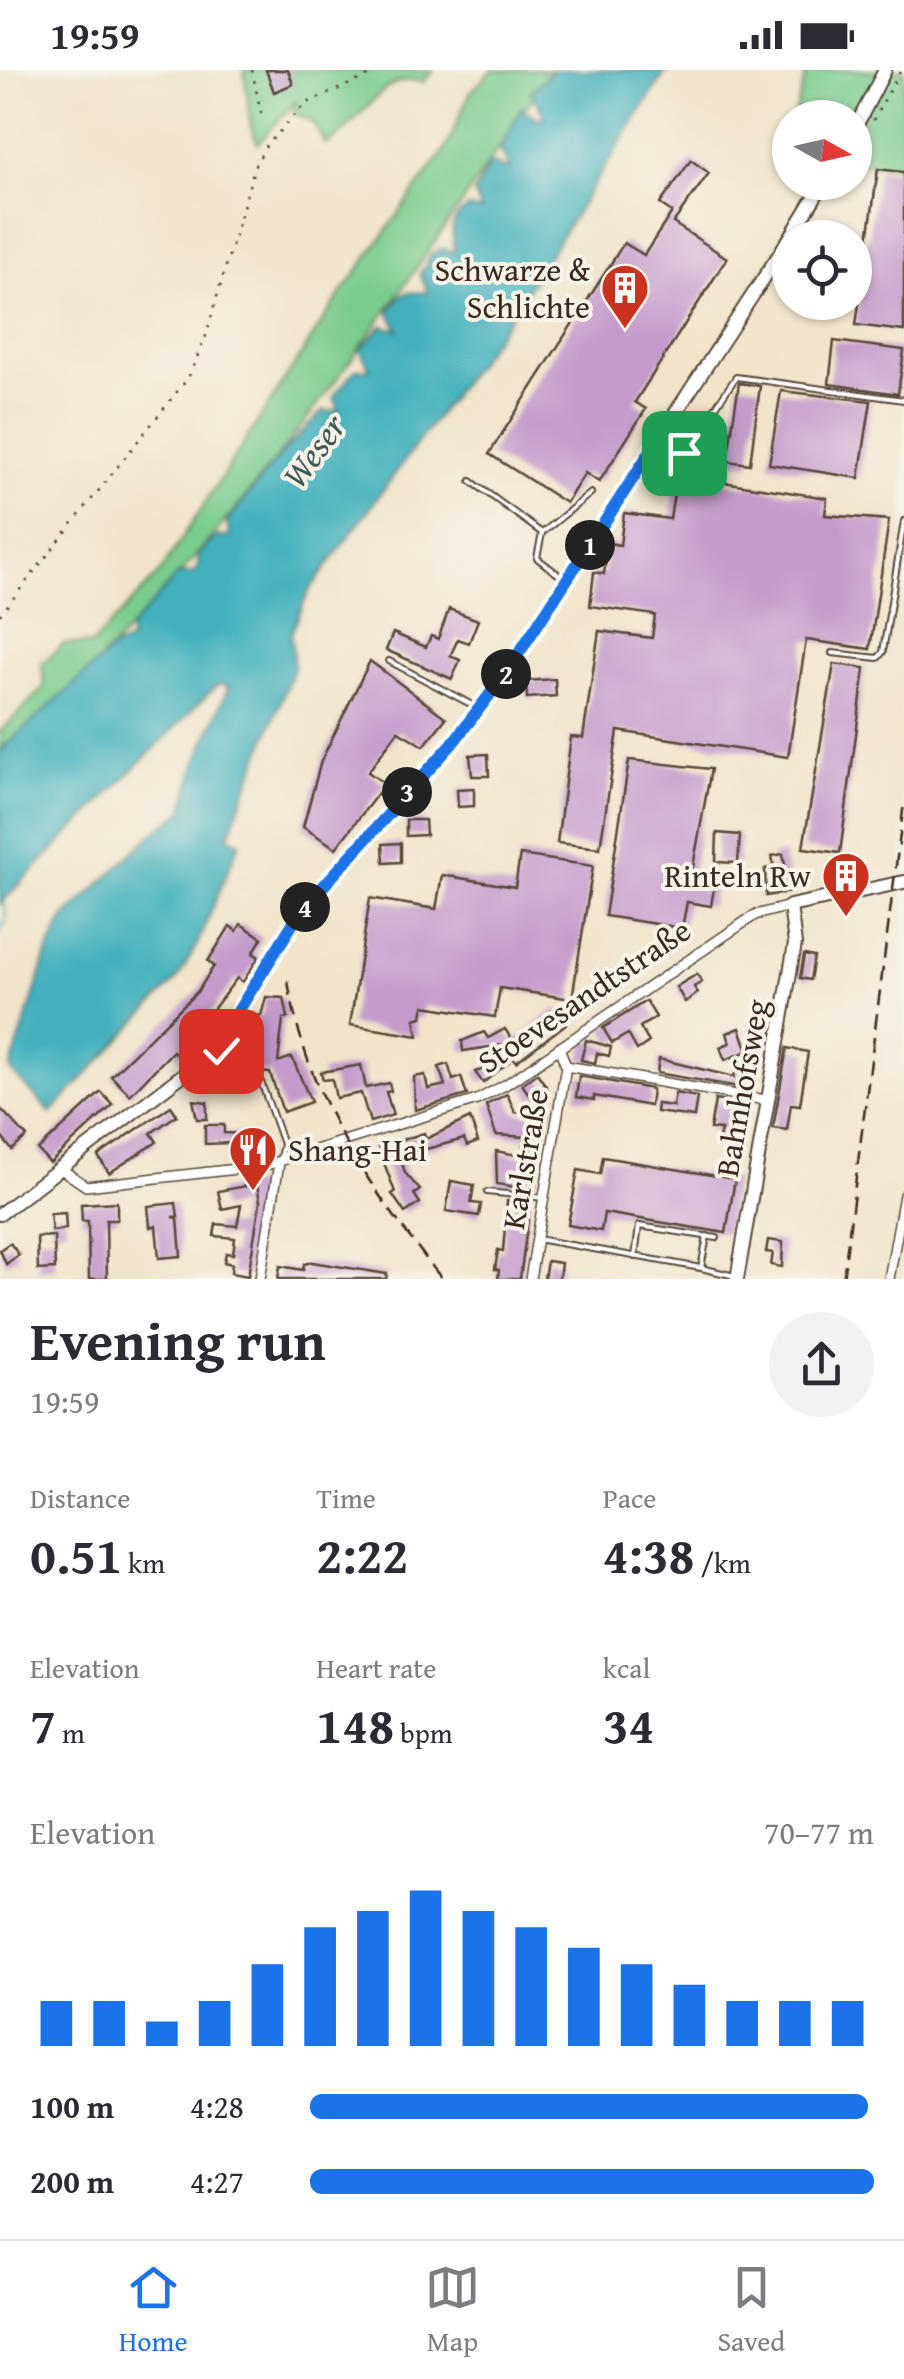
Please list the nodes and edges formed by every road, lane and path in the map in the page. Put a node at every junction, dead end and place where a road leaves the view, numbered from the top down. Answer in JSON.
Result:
{"nodes":[{"id":1,"x":252,"y":70,"type":"edge"},
{"id":2,"x":382,"y":70,"type":"edge"},
{"id":3,"x":886,"y":70,"type":"edge"},
{"id":4,"x":900,"y":70,"type":"edge"},
{"id":5,"x":870,"y":100,"type":"edge"},
{"id":6,"x":262,"y":113,"type":"dead end"},
{"id":7,"x":872,"y":121,"type":"edge"},
{"id":8,"x":772,"y":266,"type":"edge"},
{"id":9,"x":904,"y":400,"type":"edge"},
{"id":10,"x":658,"y":440,"type":"junction"},
{"id":11,"x":471,"y":481,"type":"dead end"},
{"id":12,"x":591,"y":493,"type":"dead end"},
{"id":13,"x":904,"y":521,"type":"edge"},
{"id":14,"x":542,"y":533,"type":"junction"},
{"id":15,"x":567,"y":581,"type":"junction"},
{"id":16,"x":0,"y":615,"type":"edge"},
{"id":17,"x":832,"y":653,"type":"dead end"},
{"id":18,"x":389,"y":660,"type":"dead end"},
{"id":19,"x":480,"y":709,"type":"junction"},
{"id":20,"x":904,"y":882,"type":"edge"},
{"id":21,"x":790,"y":906,"type":"junction"},
{"id":22,"x":217,"y":1045,"type":"junction"},
{"id":23,"x":559,"y":1048,"type":"junction"},
{"id":24,"x":566,"y":1066,"type":"junction"},
{"id":25,"x":766,"y":1100,"type":"junction"},
{"id":26,"x":279,"y":1163,"type":"junction"},
{"id":27,"x":61,"y":1170,"type":"junction"},
{"id":28,"x":487,"y":1192,"type":"dead end"},
{"id":29,"x":544,"y":1198,"type":"junction"},
{"id":30,"x":903,"y":1202,"type":"edge"},
{"id":31,"x":0,"y":1214,"type":"edge"},
{"id":32,"x":707,"y":1236,"type":"junction"},
{"id":33,"x":717,"y":1238,"type":"dead end"},
{"id":34,"x":536,"y":1239,"type":"junction"},
{"id":35,"x":635,"y":1257,"type":"junction"},
{"id":36,"x":701,"y":1268,"type":"junction"},
{"id":37,"x":737,"y":1278,"type":"edge"},
{"id":38,"x":260,"y":1279,"type":"edge"},
{"id":39,"x":530,"y":1279,"type":"edge"},
{"id":40,"x":889,"y":1279,"type":"edge"}],
"edges":[{"from":1,"to":6,"type":"path"},
{"from":2,"to":16,"type":"path"},
{"from":3,"to":5,"type":"main road"},
{"from":4,"to":7,"type":"path"},
{"from":8,"to":10,"type":"main road"},
{"from":9,"to":10,"type":"lane"},
{"from":10,"to":15,"type":"main road"},
{"from":11,"to":14,"type":"lane"},
{"from":12,"to":14,"type":"lane"},
{"from":13,"to":17,"type":"lane"},
{"from":14,"to":15,"type":"lane"},
{"from":15,"to":19,"type":"main road"},
{"from":18,"to":19,"type":"lane"},
{"from":19,"to":22,"type":"main road"},
{"from":20,"to":21,"type":"main road","name":"Stoevesandtstraße"},
{"from":21,"to":23,"type":"street","name":"Stoevesandtstraße"},
{"from":21,"to":25,"type":"main road","name":"Bahnhofsweg"},
{"from":22,"to":26,"type":"lane"},
{"from":22,"to":27,"type":"main road"},
{"from":23,"to":24,"type":"street","name":"Karlstraße"},
{"from":23,"to":26,"type":"street","name":"Stoevesandtstraße"},
{"from":24,"to":25,"type":"street"},
{"from":24,"to":29,"type":"street","name":"Karlstraße"},
{"from":25,"to":37,"type":"main road","name":"Bahnhofsweg"},
{"from":26,"to":27,"type":"street","name":"Stoevesandtstraße"},
{"from":26,"to":38,"type":"street"},
{"from":27,"to":31,"type":"main road"},
{"from":28,"to":29,"type":"lane"},
{"from":29,"to":34,"type":"street","name":"Karlstraße"},
{"from":30,"to":40,"type":"street"},
{"from":32,"to":33,"type":"lane"},
{"from":32,"to":35,"type":"lane"},
{"from":32,"to":36,"type":"lane"},
{"from":34,"to":35,"type":"lane"},
{"from":34,"to":39,"type":"street","name":"Karlstraße"},
{"from":35,"to":36,"type":"lane"},
{"from":36,"to":37,"type":"lane"}]}
